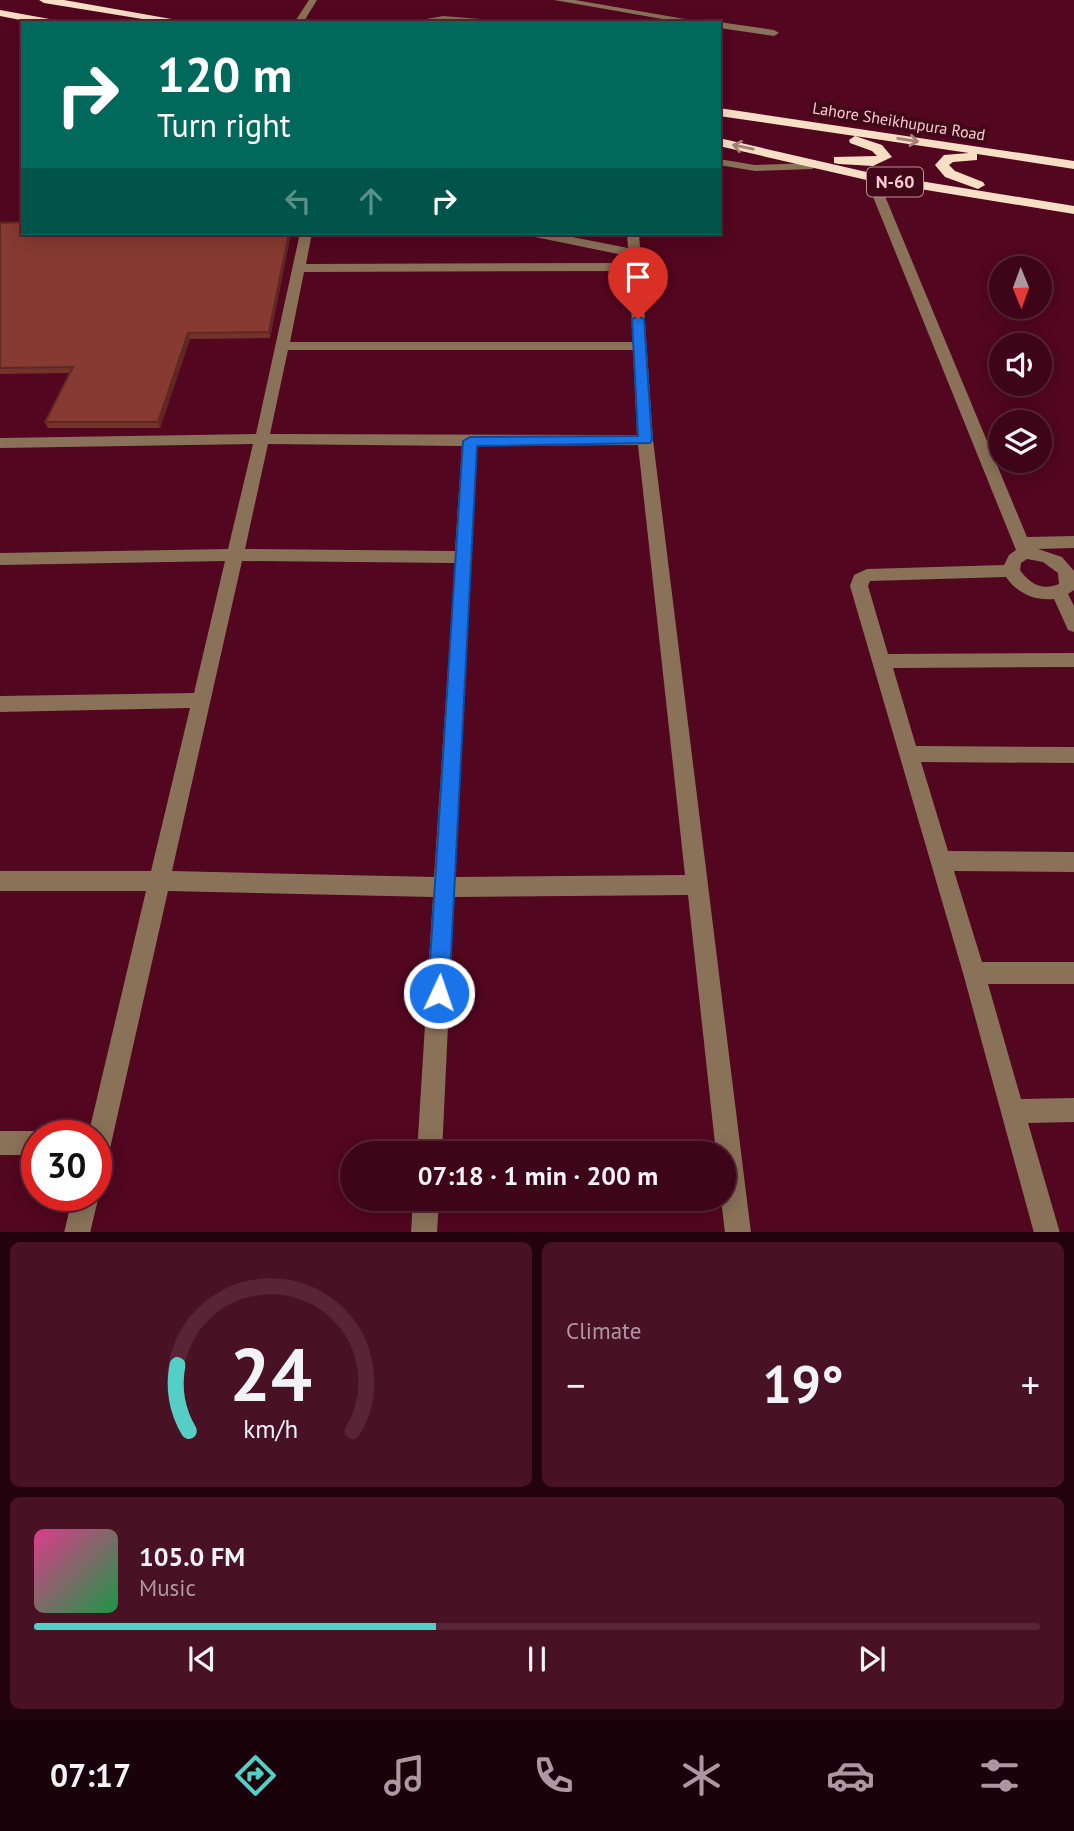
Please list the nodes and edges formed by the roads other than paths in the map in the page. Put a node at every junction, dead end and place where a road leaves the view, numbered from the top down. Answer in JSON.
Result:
{"nodes":[{"id":1,"x":44,"y":0,"type":"edge"},
{"id":2,"x":313,"y":0,"type":"edge"},
{"id":3,"x":558,"y":0,"type":"edge"},
{"id":4,"x":0,"y":13,"type":"edge"},
{"id":5,"x":680,"y":17,"type":"edge"},
{"id":6,"x":44,"y":21,"type":"edge"},
{"id":7,"x":176,"y":21,"type":"edge"},
{"id":8,"x":299,"y":21,"type":"edge"},
{"id":9,"x":426,"y":21,"type":"edge"},
{"id":10,"x":468,"y":21,"type":"edge"},
{"id":11,"x":721,"y":25,"type":"edge"},
{"id":12,"x":774,"y":33,"type":"dead end"},
{"id":13,"x":721,"y":112,"type":"edge"},
{"id":14,"x":796,"y":123,"type":"junction"},
{"id":15,"x":721,"y":142,"type":"edge"},
{"id":16,"x":775,"y":154,"type":"junction"},
{"id":17,"x":721,"y":162,"type":"edge"},
{"id":18,"x":1070,"y":164,"type":"edge"},
{"id":19,"x":812,"y":166,"type":"junction"},
{"id":20,"x":871,"y":177,"type":"junction"},
{"id":21,"x":1069,"y":210,"type":"edge"},
{"id":22,"x":306,"y":235,"type":"edge"},
{"id":23,"x":541,"y":235,"type":"edge"},
{"id":24,"x":633,"y":235,"type":"edge"},
{"id":25,"x":634,"y":260,"type":"junction"},
{"id":26,"x":298,"y":268,"type":"junction"},
{"id":27,"x":282,"y":346,"type":"junction"},
{"id":28,"x":639,"y":346,"type":"junction"},
{"id":29,"x":262,"y":439,"type":"junction"},
{"id":30,"x":646,"y":440,"type":"junction"},
{"id":31,"x":470,"y":441,"type":"junction"},
{"id":32,"x":0,"y":443,"type":"edge"},
{"id":33,"x":1074,"y":542,"type":"edge"},
{"id":34,"x":1023,"y":548,"type":"junction"},
{"id":35,"x":235,"y":555,"type":"junction"},
{"id":36,"x":464,"y":556,"type":"junction"},
{"id":37,"x":0,"y":559,"type":"edge"},
{"id":38,"x":1011,"y":571,"type":"junction"},
{"id":39,"x":1059,"y":592,"type":"junction"},
{"id":40,"x":1074,"y":625,"type":"edge"},
{"id":41,"x":1074,"y":660,"type":"edge"},
{"id":42,"x":880,"y":661,"type":"junction"},
{"id":43,"x":202,"y":700,"type":"junction"},
{"id":44,"x":0,"y":704,"type":"edge"},
{"id":45,"x":909,"y":754,"type":"junction"},
{"id":46,"x":1074,"y":755,"type":"edge"},
{"id":47,"x":940,"y":861,"type":"junction"},
{"id":48,"x":1074,"y":862,"type":"edge"},
{"id":49,"x":0,"y":881,"type":"edge"},
{"id":50,"x":160,"y":881,"type":"junction"},
{"id":51,"x":697,"y":885,"type":"junction"},
{"id":52,"x":445,"y":887,"type":"junction"},
{"id":53,"x":974,"y":973,"type":"junction"},
{"id":54,"x":1074,"y":973,"type":"edge"},
{"id":55,"x":1074,"y":1110,"type":"edge"},
{"id":56,"x":1013,"y":1111,"type":"junction"},
{"id":57,"x":103,"y":1120,"type":"edge"},
{"id":58,"x":430,"y":1141,"type":"edge"},
{"id":59,"x":0,"y":1143,"type":"edge"},
{"id":60,"x":21,"y":1143,"type":"edge"},
{"id":61,"x":83,"y":1211,"type":"edge"},
{"id":62,"x":425,"y":1211,"type":"edge"},
{"id":63,"x":78,"y":1232,"type":"edge"},
{"id":64,"x":424,"y":1232,"type":"edge"},
{"id":65,"x":738,"y":1232,"type":"edge"},
{"id":66,"x":1047,"y":1232,"type":"edge"}],
"edges":[{"from":1,"to":7,"type":"highway"},
{"from":2,"to":8,"type":"street"},
{"from":3,"to":5,"type":"street"},
{"from":4,"to":6,"type":"highway"},
{"from":9,"to":10,"type":"street"},
{"from":11,"to":12,"type":"street"},
{"from":13,"to":14,"type":"highway","name":"Lahore Sheikhupura Road","number":"N-60"},
{"from":14,"to":16,"type":"highway"},
{"from":14,"to":18,"type":"highway","name":"Lahore Sheikhupura Road","number":"N-60","one_way":true},
{"from":16,"to":15,"type":"highway","number":"N-60","one_way":true},
{"from":16,"to":19,"type":"highway","number":"N-60"},
{"from":17,"to":19,"type":"street"},
{"from":18,"to":21,"type":"highway"},
{"from":19,"to":20,"type":"highway","number":"N-60"},
{"from":20,"to":21,"type":"highway","number":"N-60"},
{"from":20,"to":34,"type":"street"},
{"from":22,"to":26,"type":"street"},
{"from":23,"to":25,"type":"street"},
{"from":24,"to":25,"type":"street"},
{"from":25,"to":26,"type":"street"},
{"from":25,"to":28,"type":"street"},
{"from":26,"to":27,"type":"street"},
{"from":27,"to":28,"type":"street"},
{"from":27,"to":29,"type":"street"},
{"from":28,"to":30,"type":"street"},
{"from":29,"to":31,"type":"street"},
{"from":29,"to":32,"type":"street"},
{"from":29,"to":35,"type":"street"},
{"from":30,"to":31,"type":"street"},
{"from":30,"to":51,"type":"street"},
{"from":31,"to":36,"type":"street"},
{"from":33,"to":34,"type":"street"},
{"from":34,"to":38,"type":"street"},
{"from":34,"to":39,"type":"street"},
{"from":35,"to":36,"type":"street"},
{"from":35,"to":37,"type":"street"},
{"from":35,"to":43,"type":"street"},
{"from":36,"to":52,"type":"street"},
{"from":38,"to":39,"type":"street"},
{"from":38,"to":42,"type":"street"},
{"from":39,"to":40,"type":"street"},
{"from":41,"to":42,"type":"street"},
{"from":42,"to":45,"type":"street"},
{"from":43,"to":44,"type":"street"},
{"from":43,"to":50,"type":"street"},
{"from":45,"to":46,"type":"street"},
{"from":45,"to":47,"type":"street"},
{"from":47,"to":48,"type":"street"},
{"from":47,"to":53,"type":"street"},
{"from":49,"to":50,"type":"street"},
{"from":50,"to":52,"type":"street"},
{"from":50,"to":57,"type":"street"},
{"from":51,"to":52,"type":"street"},
{"from":51,"to":65,"type":"street"},
{"from":52,"to":58,"type":"street"},
{"from":53,"to":54,"type":"street"},
{"from":53,"to":56,"type":"street"},
{"from":55,"to":56,"type":"street"},
{"from":56,"to":66,"type":"street"},
{"from":59,"to":60,"type":"street"},
{"from":61,"to":63,"type":"street"},
{"from":62,"to":64,"type":"street"}]}
